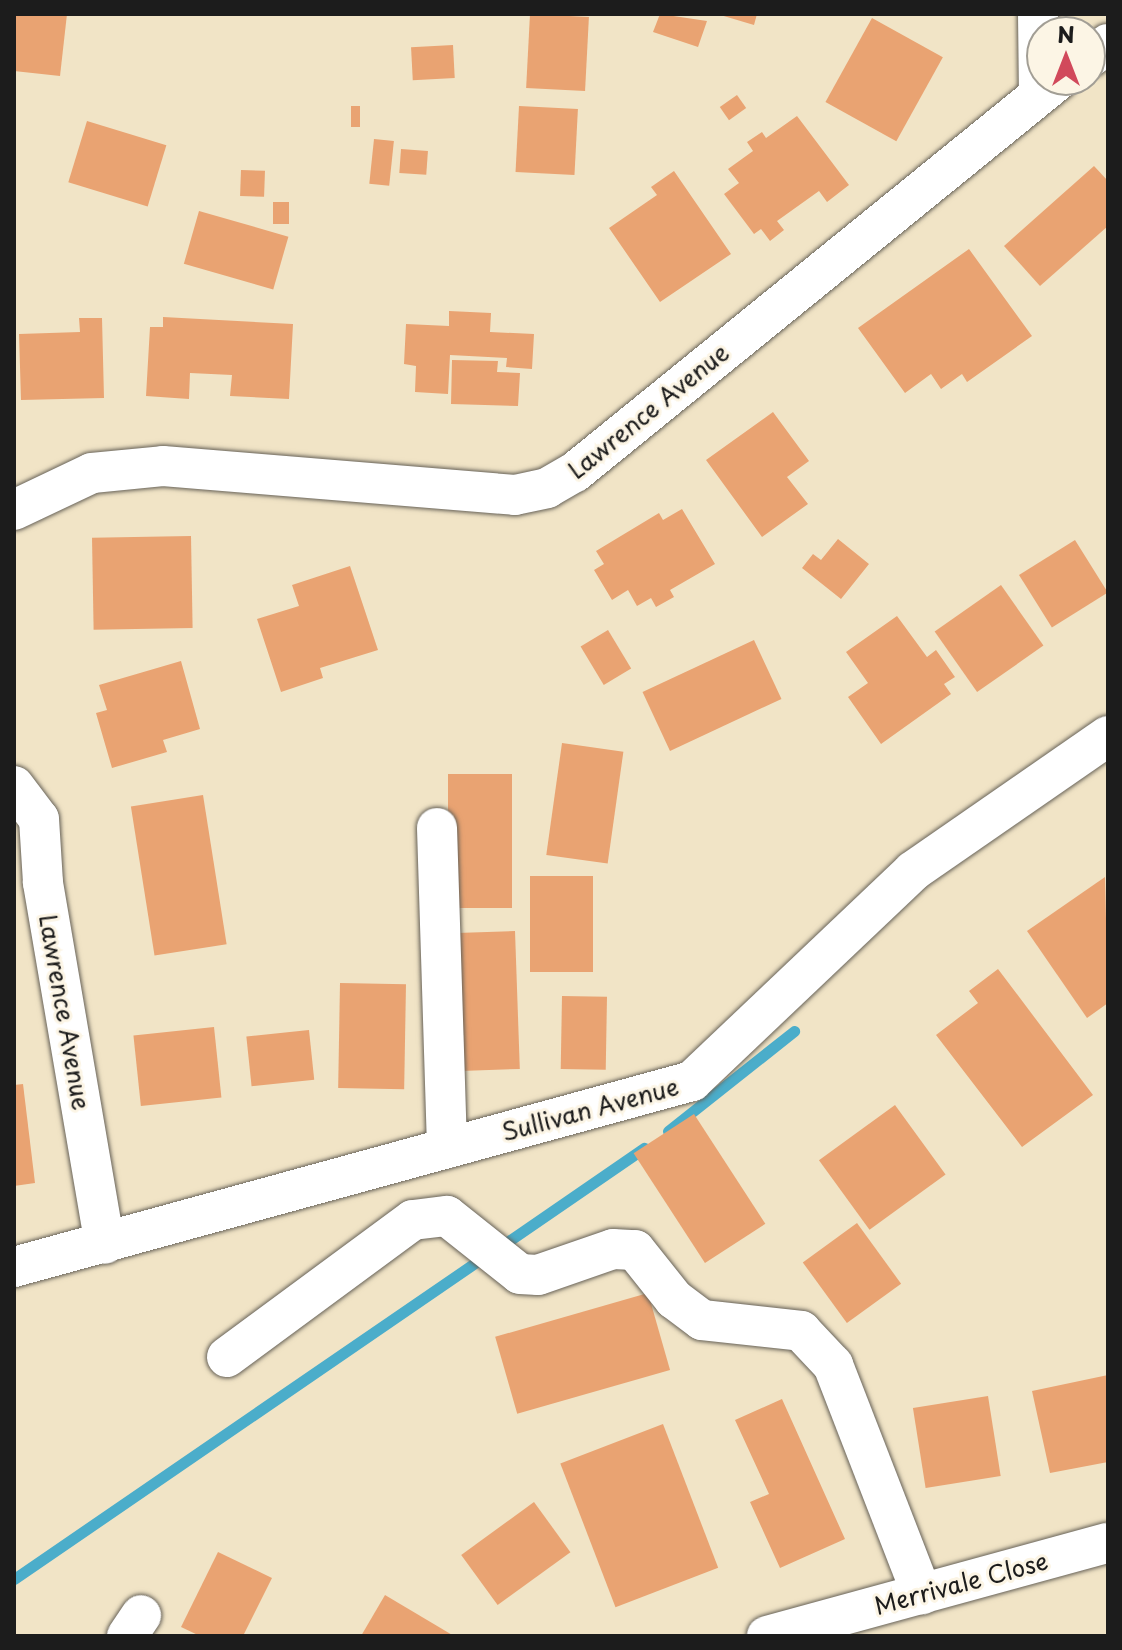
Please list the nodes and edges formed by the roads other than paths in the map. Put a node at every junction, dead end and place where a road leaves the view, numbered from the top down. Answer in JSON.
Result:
{"nodes":[{"id":1,"x":1037,"y":96,"type":"edge"},
{"id":2,"x":14,"y":510,"type":"edge"},
{"id":3,"x":1101,"y":755,"type":"edge"},
{"id":4,"x":14,"y":786,"type":"edge"},
{"id":5,"x":437,"y":828,"type":"dead end"},
{"id":6,"x":447,"y":1148,"type":"junction"},
{"id":7,"x":382,"y":1168,"type":"junction"},
{"id":8,"x":385,"y":1239,"type":"junction"},
{"id":9,"x":105,"y":1244,"type":"junction"},
{"id":10,"x":14,"y":1267,"type":"edge"},
{"id":11,"x":227,"y":1357,"type":"dead end"},
{"id":12,"x":1108,"y":1543,"type":"edge"},
{"id":13,"x":922,"y":1594,"type":"junction"},
{"id":14,"x":767,"y":1636,"type":"edge"}],
"edges":[{"from":1,"to":2,"type":"street","name":"Lawrence Avenue"},
{"from":3,"to":6,"type":"street","name":"Sullivan Avenue"},
{"from":4,"to":9,"type":"street","name":"Lawrence Avenue"},
{"from":5,"to":6,"type":"street"},
{"from":6,"to":7,"type":"street","name":"Sullivan Avenue"},
{"from":7,"to":8,"type":"street"},
{"from":7,"to":9,"type":"street","name":"Sullivan Avenue"},
{"from":8,"to":11,"type":"street"},
{"from":8,"to":13,"type":"street"},
{"from":9,"to":10,"type":"street","name":"Sullivan Avenue"},
{"from":12,"to":13,"type":"street","name":"Merrivale Close"},
{"from":13,"to":14,"type":"street","name":"Merrivale Close"}]}
